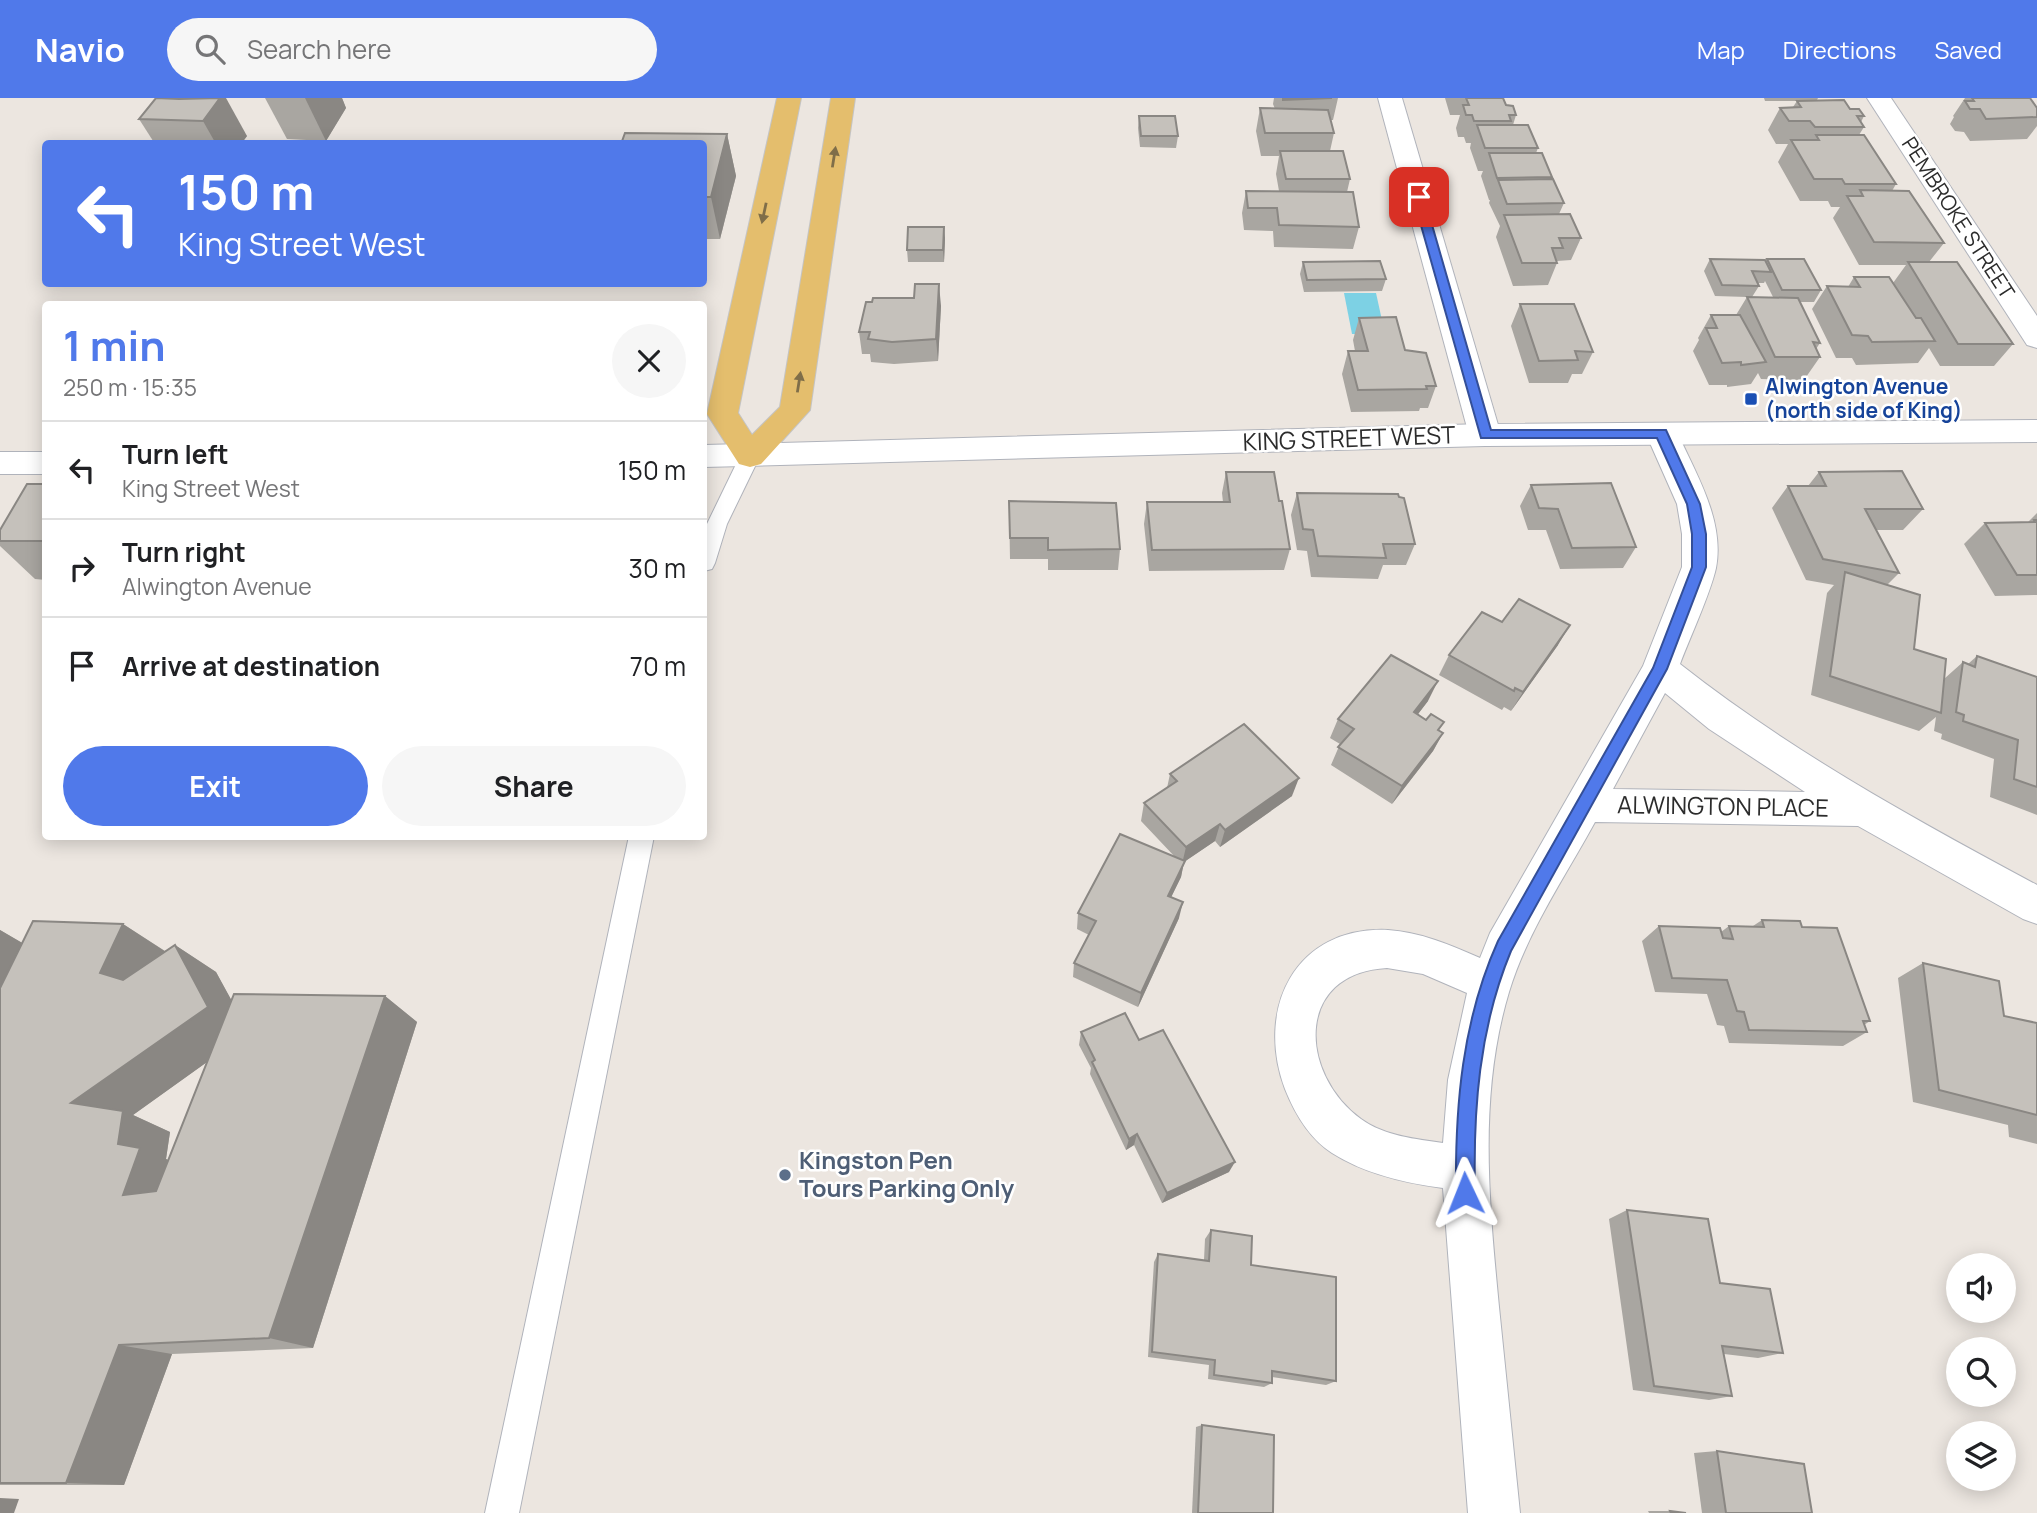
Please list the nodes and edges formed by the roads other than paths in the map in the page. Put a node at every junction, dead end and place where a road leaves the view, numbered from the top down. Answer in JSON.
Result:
{"nodes":[{"id":1,"x":789,"y":98,"type":"edge"},
{"id":2,"x":843,"y":98,"type":"edge"},
{"id":3,"x":1391,"y":98,"type":"edge"},
{"id":4,"x":1878,"y":98,"type":"edge"},
{"id":5,"x":2037,"y":338,"type":"edge"},
{"id":6,"x":2037,"y":431,"type":"edge"},
{"id":7,"x":1661,"y":434,"type":"junction"},
{"id":8,"x":1485,"y":435,"type":"junction"},
{"id":9,"x":707,"y":456,"type":"edge"},
{"id":10,"x":750,"y":456,"type":"junction"},
{"id":11,"x":0,"y":463,"type":"edge"},
{"id":12,"x":42,"y":463,"type":"edge"},
{"id":13,"x":707,"y":554,"type":"edge"},
{"id":14,"x":1660,"y":669,"type":"junction"},
{"id":15,"x":1583,"y":805,"type":"junction"},
{"id":16,"x":1863,"y":810,"type":"junction"},
{"id":17,"x":641,"y":840,"type":"edge"},
{"id":18,"x":2037,"y":906,"type":"edge"},
{"id":19,"x":1489,"y":983,"type":"junction"},
{"id":20,"x":1464,"y":1168,"type":"junction"},
{"id":21,"x":502,"y":1513,"type":"edge"},
{"id":22,"x":1494,"y":1513,"type":"edge"}],
"edges":[{"from":1,"to":10,"type":"main road","one_way":true},
{"from":10,"to":2,"type":"main road","one_way":true},
{"from":3,"to":8,"type":"street"},
{"from":4,"to":5,"type":"street","name":"PEMBROKE STREET"},
{"from":6,"to":7,"type":"street","name":"KING STREET WEST"},
{"from":7,"to":8,"type":"street","name":"KING STREET WEST"},
{"from":7,"to":14,"type":"street","name":"ALWINGTON PLACE"},
{"from":8,"to":10,"type":"street","name":"KING STREET WEST"},
{"from":9,"to":10,"type":"street","name":"KING STREET WEST"},
{"from":10,"to":13,"type":"lane"},
{"from":11,"to":12,"type":"street"},
{"from":14,"to":15,"type":"street","name":"ALWINGTON PLACE"},
{"from":14,"to":16,"type":"street","name":"ALWINGTON PLACE"},
{"from":15,"to":16,"type":"street","name":"ALWINGTON PLACE"},
{"from":15,"to":19,"type":"street","name":"ALWINGTON PLACE"},
{"from":16,"to":18,"type":"street","name":"ALWINGTON PLACE"},
{"from":17,"to":21,"type":"lane"},
{"from":19,"to":20,"type":"street","name":"ALWINGTON PLACE"},
{"from":19,"to":20,"type":"street"},
{"from":20,"to":22,"type":"street","name":"ALWINGTON PLACE"}]}
